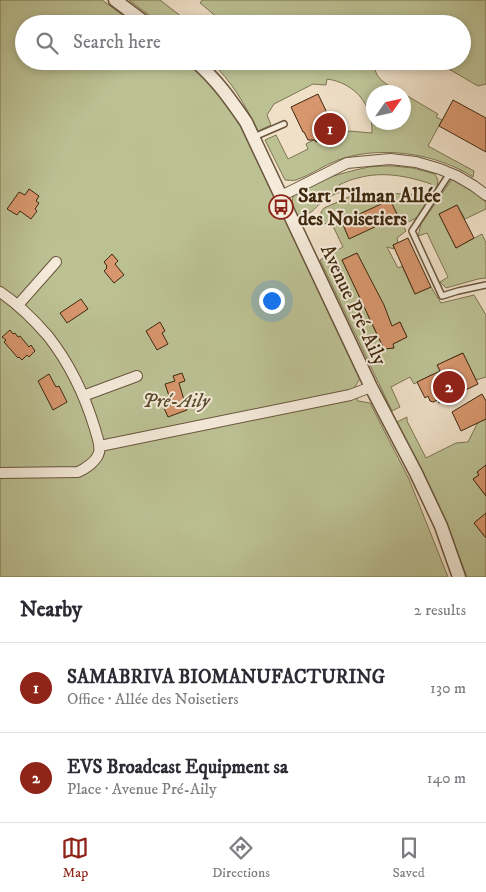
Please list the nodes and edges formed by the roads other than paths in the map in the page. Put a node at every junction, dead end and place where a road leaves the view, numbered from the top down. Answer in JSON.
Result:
{"nodes":[{"id":1,"x":115,"y":0,"type":"edge"},
{"id":2,"x":135,"y":15,"type":"edge"},
{"id":3,"x":205,"y":70,"type":"edge"},
{"id":4,"x":284,"y":124,"type":"dead end"},
{"id":5,"x":253,"y":137,"type":"junction"},
{"id":6,"x":450,"y":173,"type":"junction"},
{"id":7,"x":486,"y":195,"type":"edge"},
{"id":8,"x":281,"y":196,"type":"junction"},
{"id":9,"x":56,"y":262,"type":"dead end"},
{"id":10,"x":486,"y":285,"type":"edge"},
{"id":11,"x":0,"y":292,"type":"edge"},
{"id":12,"x":18,"y":305,"type":"junction"},
{"id":13,"x":137,"y":376,"type":"dead end"},
{"id":14,"x":371,"y":387,"type":"junction"},
{"id":15,"x":83,"y":396,"type":"junction"},
{"id":16,"x":100,"y":446,"type":"junction"},
{"id":17,"x":0,"y":473,"type":"edge"},
{"id":18,"x":459,"y":577,"type":"edge"}],
"edges":[{"from":1,"to":2,"type":"street"},
{"from":3,"to":5,"type":"street","name":"Avenue Pré-Aily"},
{"from":4,"to":5,"type":"lane"},
{"from":5,"to":8,"type":"street","name":"Avenue Pré-Aily"},
{"from":6,"to":7,"type":"street"},
{"from":6,"to":8,"type":"street"},
{"from":6,"to":10,"type":"lane"},
{"from":8,"to":14,"type":"street","name":"Avenue Pré-Aily"},
{"from":9,"to":12,"type":"street"},
{"from":11,"to":12,"type":"street"},
{"from":12,"to":15,"type":"street"},
{"from":13,"to":15,"type":"street"},
{"from":14,"to":16,"type":"street"},
{"from":14,"to":18,"type":"street","name":"Avenue Pré-Aily"},
{"from":15,"to":16,"type":"street"},
{"from":16,"to":17,"type":"street"}]}
